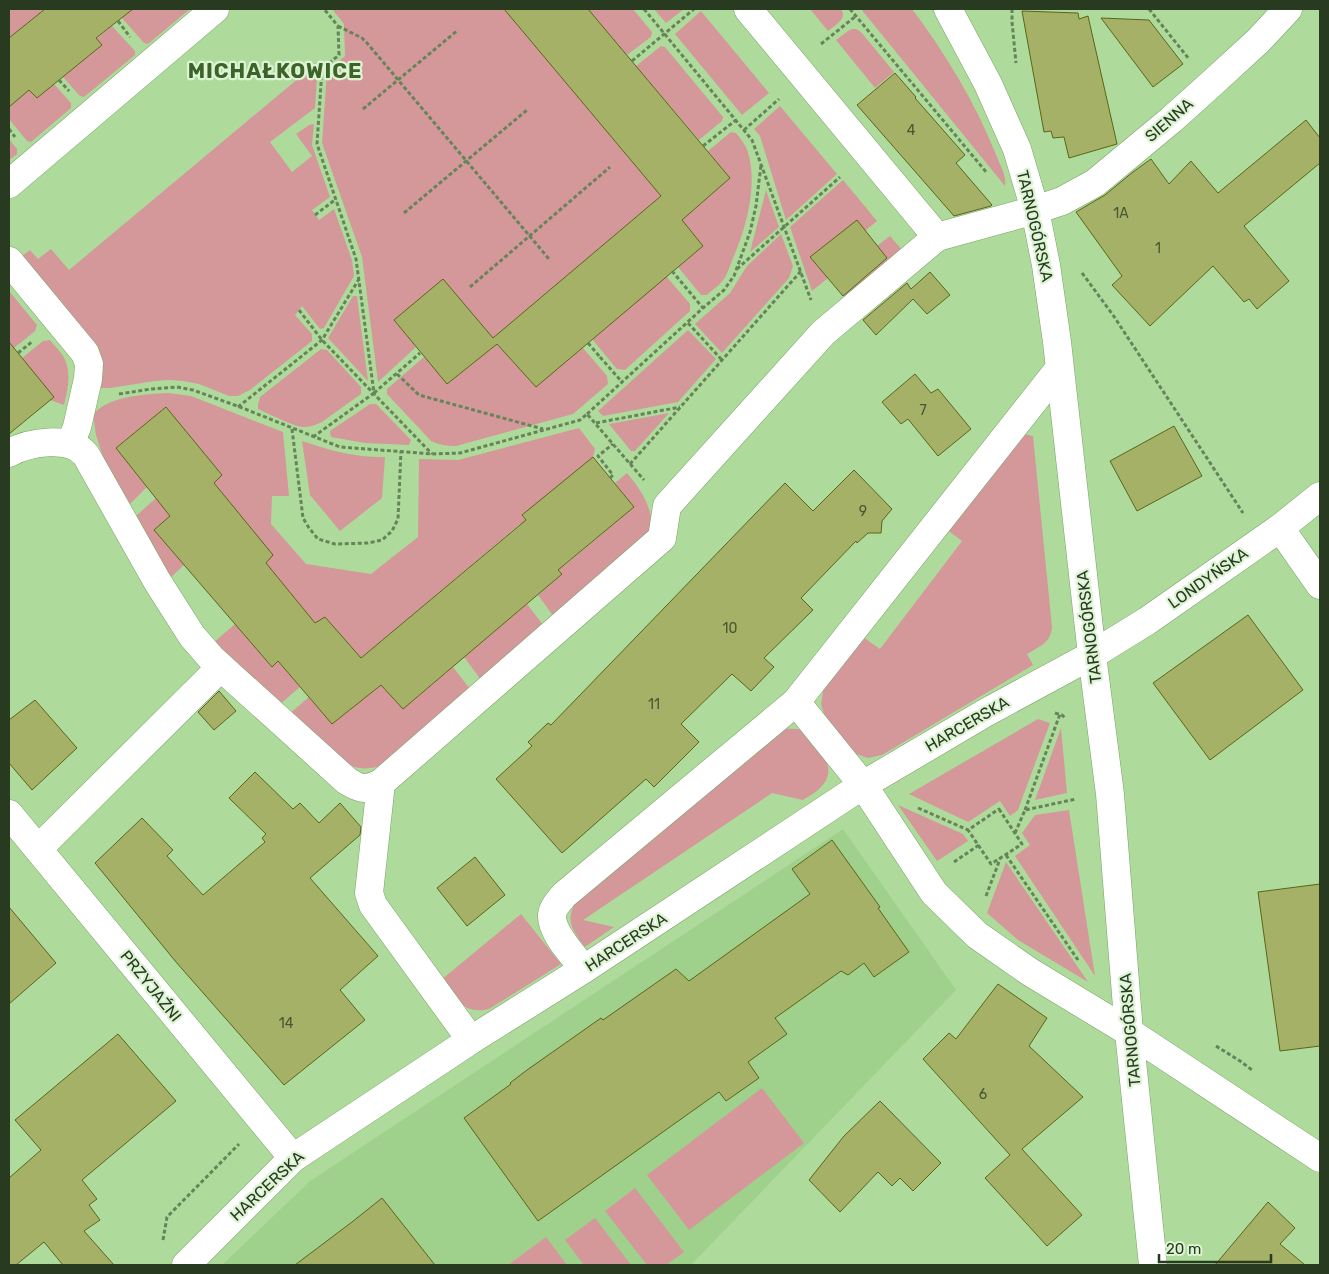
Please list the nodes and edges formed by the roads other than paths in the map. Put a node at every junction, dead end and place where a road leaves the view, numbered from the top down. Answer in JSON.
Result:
{"nodes":[{"id":1,"x":215,"y":9,"type":"edge"},
{"id":2,"x":748,"y":9,"type":"edge"},
{"id":3,"x":948,"y":9,"type":"edge"},
{"id":4,"x":1288,"y":9,"type":"edge"},
{"id":5,"x":9,"y":184,"type":"edge"},
{"id":6,"x":1035,"y":210,"type":"junction"},
{"id":7,"x":937,"y":237,"type":"junction"},
{"id":8,"x":9,"y":261,"type":"edge"},
{"id":9,"x":1059,"y":369,"type":"junction"},
{"id":10,"x":70,"y":444,"type":"junction"},
{"id":11,"x":9,"y":453,"type":"edge"},
{"id":12,"x":1320,"y":496,"type":"edge"},
{"id":13,"x":1280,"y":528,"type":"junction"},
{"id":14,"x":1320,"y":585,"type":"edge"},
{"id":15,"x":1092,"y":655,"type":"junction"},
{"id":16,"x":221,"y":667,"type":"junction"},
{"id":17,"x":796,"y":702,"type":"junction"},
{"id":18,"x":381,"y":783,"type":"junction"},
{"id":19,"x":863,"y":785,"type":"junction"},
{"id":20,"x":9,"y":814,"type":"edge"},
{"id":21,"x":38,"y":849,"type":"junction"},
{"id":22,"x":584,"y":969,"type":"junction"},
{"id":23,"x":1129,"y":1032,"type":"junction"},
{"id":24,"x":471,"y":1040,"type":"junction"},
{"id":25,"x":1320,"y":1156,"type":"edge"},
{"id":26,"x":293,"y":1158,"type":"junction"},
{"id":27,"x":186,"y":1265,"type":"edge"},
{"id":28,"x":1153,"y":1265,"type":"edge"}],
"edges":[{"from":1,"to":5,"type":"street"},
{"from":2,"to":7,"type":"street"},
{"from":3,"to":6,"type":"street","name":"TARNOGÓRSKA"},
{"from":4,"to":6,"type":"street","name":"SIENNA"},
{"from":6,"to":7,"type":"street","name":"SIENNA"},
{"from":6,"to":9,"type":"street","name":"TARNOGÓRSKA"},
{"from":7,"to":18,"type":"street"},
{"from":8,"to":10,"type":"street"},
{"from":9,"to":15,"type":"street","name":"TARNOGÓRSKA"},
{"from":9,"to":17,"type":"street"},
{"from":10,"to":11,"type":"street"},
{"from":10,"to":16,"type":"street"},
{"from":12,"to":13,"type":"street","name":"LONDYŃSKA"},
{"from":13,"to":14,"type":"street"},
{"from":13,"to":15,"type":"street","name":"LONDYŃSKA"},
{"from":15,"to":19,"type":"street","name":"HARCERSKA"},
{"from":15,"to":23,"type":"street","name":"TARNOGÓRSKA"},
{"from":16,"to":18,"type":"street"},
{"from":16,"to":21,"type":"street"},
{"from":17,"to":19,"type":"street"},
{"from":17,"to":22,"type":"street"},
{"from":18,"to":24,"type":"street"},
{"from":19,"to":22,"type":"street","name":"HARCERSKA"},
{"from":19,"to":23,"type":"street"},
{"from":20,"to":21,"type":"street","name":"PRZYJAŹNI"},
{"from":21,"to":26,"type":"street","name":"PRZYJAŹNI"},
{"from":22,"to":24,"type":"street","name":"HARCERSKA"},
{"from":23,"to":25,"type":"street"},
{"from":23,"to":28,"type":"street","name":"TARNOGÓRSKA"},
{"from":24,"to":26,"type":"street","name":"HARCERSKA"},
{"from":26,"to":27,"type":"street","name":"HARCERSKA"}]}
